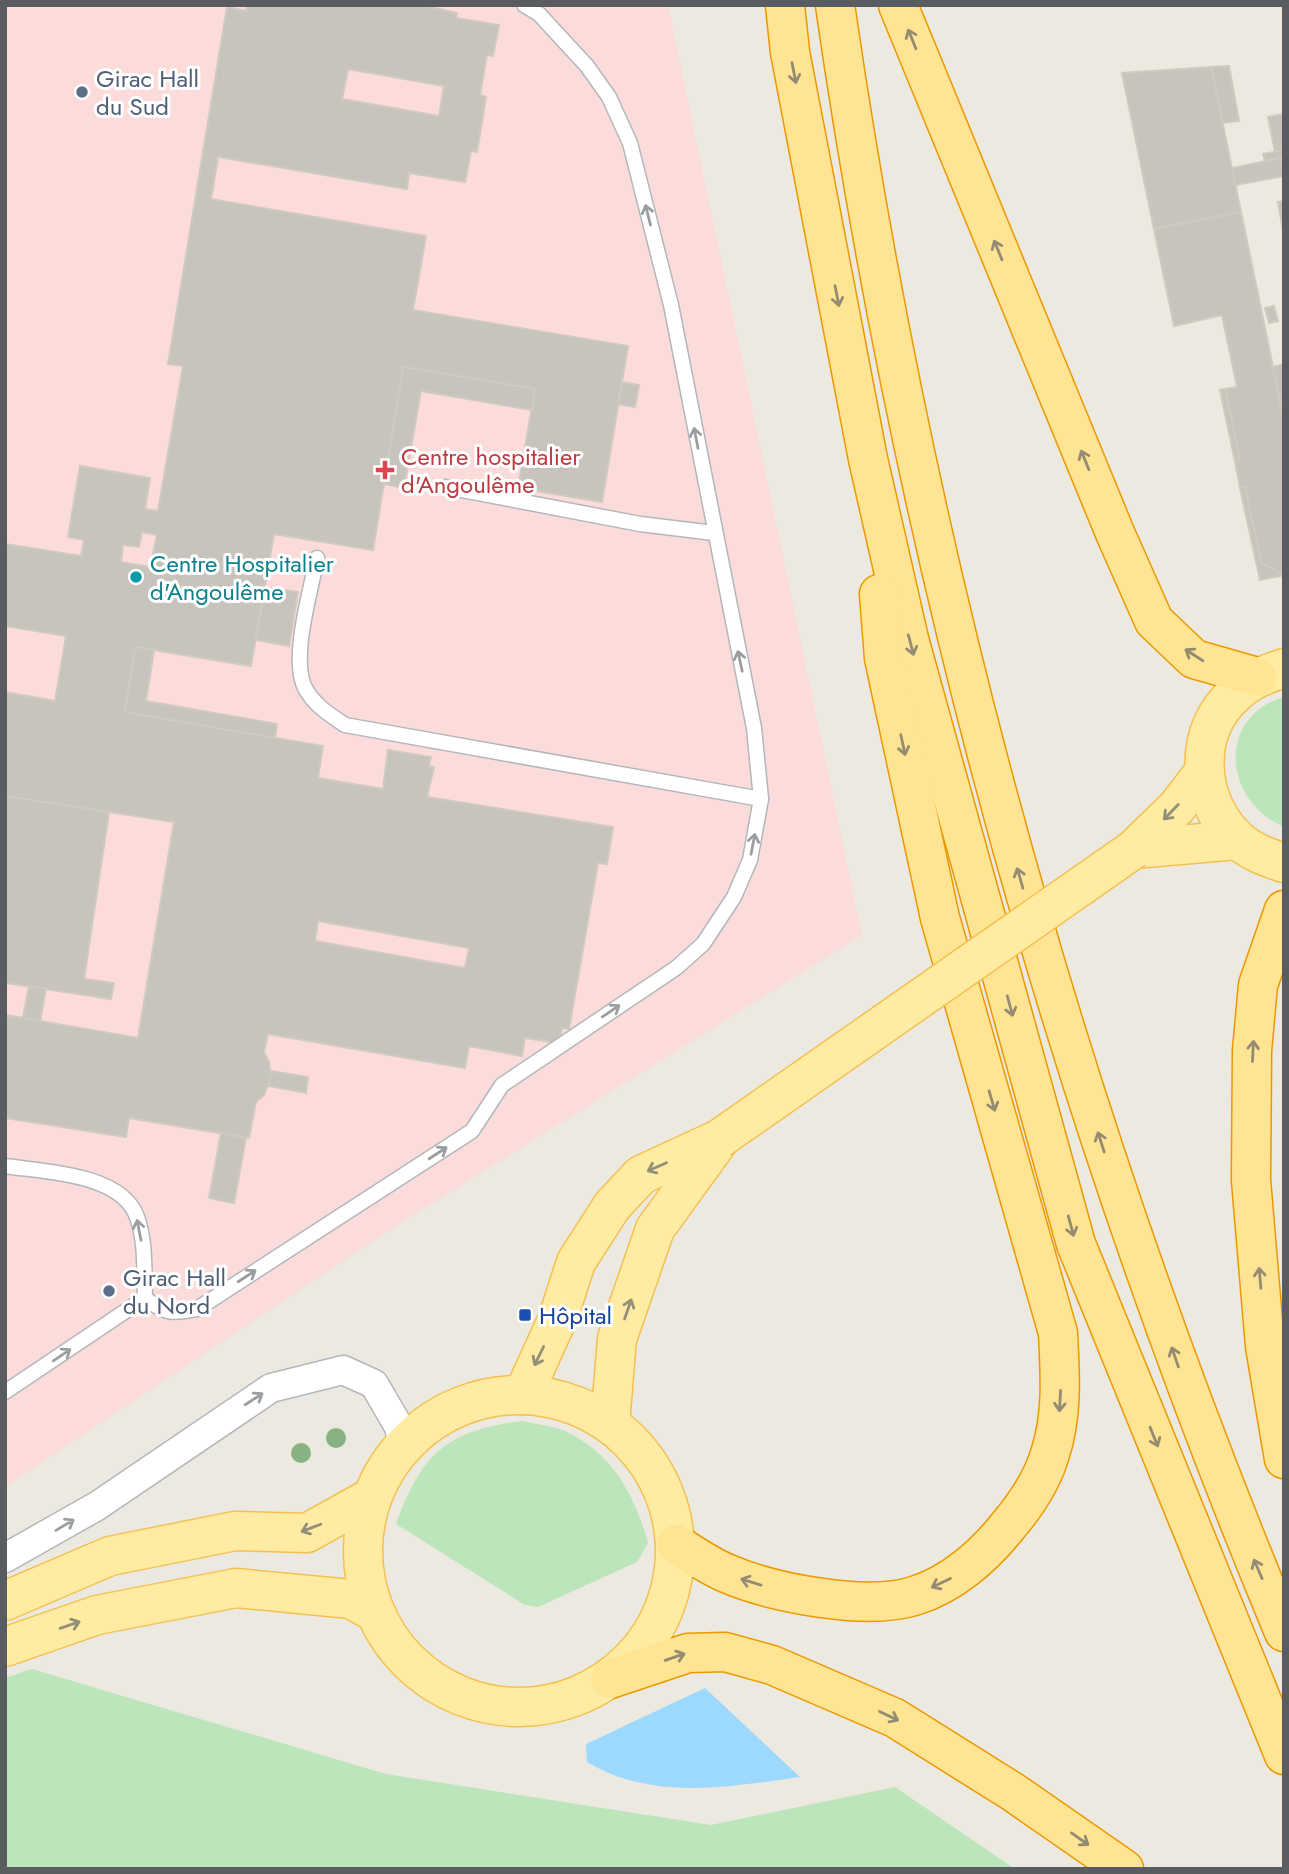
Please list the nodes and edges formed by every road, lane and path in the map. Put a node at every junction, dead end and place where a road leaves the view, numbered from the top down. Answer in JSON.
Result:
{"nodes":[{"id":1,"x":524,"y":5,"type":"edge"},
{"id":2,"x":785,"y":5,"type":"edge"},
{"id":3,"x":835,"y":5,"type":"edge"},
{"id":4,"x":898,"y":5,"type":"edge"},
{"id":5,"x":868,"y":459,"type":"junction"},
{"id":6,"x":446,"y":487,"type":"dead end"},
{"id":7,"x":714,"y":533,"type":"junction"},
{"id":8,"x":317,"y":558,"type":"dead end"},
{"id":9,"x":1271,"y":673,"type":"edge"},
{"id":10,"x":1204,"y":772,"type":"junction"},
{"id":11,"x":761,"y":799,"type":"junction"},
{"id":12,"x":1237,"y":840,"type":"junction"},
{"id":13,"x":1135,"y":849,"type":"junction"},
{"id":14,"x":1284,"y":863,"type":"edge"},
{"id":15,"x":1284,"y":910,"type":"edge"},
{"id":16,"x":719,"y":1139,"type":"junction"},
{"id":17,"x":5,"y":1166,"type":"edge"},
{"id":18,"x":145,"y":1298,"type":"junction"},
{"id":19,"x":5,"y":1392,"type":"edge"},
{"id":20,"x":523,"y":1395,"type":"junction"},
{"id":21,"x":610,"y":1424,"type":"junction"},
{"id":22,"x":403,"y":1445,"type":"junction"},
{"id":23,"x":1284,"y":1459,"type":"edge"},
{"id":24,"x":372,"y":1497,"type":"junction"},
{"id":25,"x":676,"y":1544,"type":"junction"},
{"id":26,"x":5,"y":1558,"type":"edge"},
{"id":27,"x":5,"y":1601,"type":"edge"},
{"id":28,"x":374,"y":1612,"type":"junction"},
{"id":29,"x":1284,"y":1632,"type":"edge"},
{"id":30,"x":5,"y":1647,"type":"edge"},
{"id":31,"x":610,"y":1679,"type":"junction"},
{"id":32,"x":1284,"y":1755,"type":"edge"},
{"id":33,"x":1124,"y":1869,"type":"edge"}],
"edges":[{"from":7,"to":1,"type":"lane","one_way":true},
{"from":2,"to":5,"type":"highway","one_way":true},
{"from":29,"to":3,"type":"highway","one_way":true},
{"from":9,"to":4,"type":"highway","one_way":true},
{"from":5,"to":25,"type":"highway","one_way":true},
{"from":5,"to":32,"type":"highway","one_way":true},
{"from":6,"to":7,"type":"lane"},
{"from":11,"to":7,"type":"lane","one_way":true},
{"from":8,"to":11,"type":"lane"},
{"from":9,"to":10,"type":"main road"},
{"from":10,"to":12,"type":"main road"},
{"from":10,"to":13,"type":"main road","one_way":true},
{"from":18,"to":11,"type":"lane","one_way":true},
{"from":12,"to":13,"type":"main road"},
{"from":12,"to":14,"type":"main road"},
{"from":13,"to":16,"type":"main road","bridge":true},
{"from":23,"to":15,"type":"highway","one_way":true},
{"from":16,"to":20,"type":"main road","one_way":true},
{"from":21,"to":16,"type":"main road","one_way":true},
{"from":18,"to":17,"type":"lane","one_way":true},
{"from":19,"to":18,"type":"lane","one_way":true},
{"from":20,"to":21,"type":"main road"},
{"from":20,"to":22,"type":"main road"},
{"from":21,"to":25,"type":"main road"},
{"from":22,"to":24,"type":"main road"},
{"from":26,"to":22,"type":"street","one_way":true},
{"from":24,"to":27,"type":"main road","one_way":true},
{"from":24,"to":28,"type":"main road"},
{"from":25,"to":31,"type":"main road"},
{"from":30,"to":28,"type":"main road","one_way":true},
{"from":28,"to":31,"type":"main road"},
{"from":31,"to":33,"type":"highway","one_way":true}]}
